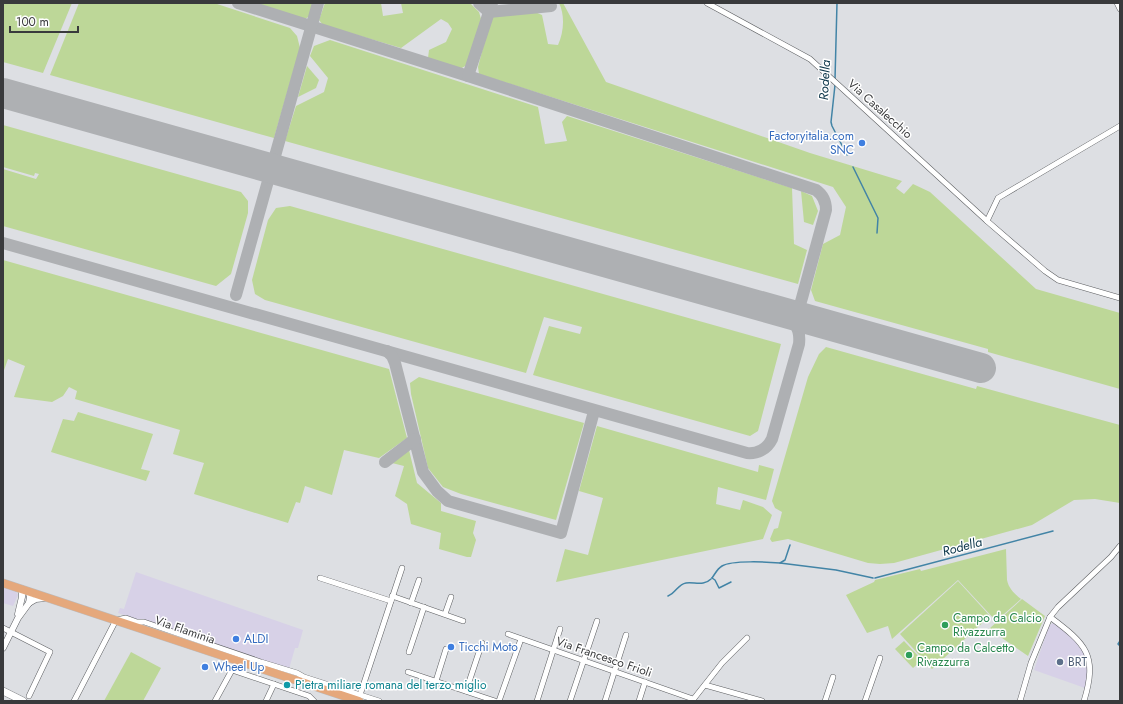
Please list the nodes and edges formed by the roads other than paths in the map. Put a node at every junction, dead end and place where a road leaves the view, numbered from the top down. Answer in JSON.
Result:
{"nodes":[{"id":1,"x":707,"y":3,"type":"edge"},
{"id":2,"x":1117,"y":3,"type":"edge"},
{"id":3,"x":1120,"y":9,"type":"edge"},
{"id":4,"x":1120,"y":126,"type":"edge"},
{"id":5,"x":987,"y":221,"type":"junction"},
{"id":6,"x":1120,"y":298,"type":"edge"},
{"id":7,"x":1120,"y":546,"type":"edge"},
{"id":8,"x":402,"y":568,"type":"dead end"},
{"id":9,"x":320,"y":578,"type":"dead end"},
{"id":10,"x":419,"y":580,"type":"dead end"},
{"id":11,"x":3,"y":583,"type":"edge"},
{"id":12,"x":25,"y":590,"type":"junction"},
{"id":13,"x":451,"y":597,"type":"dead end"},
{"id":14,"x":47,"y":598,"type":"junction"},
{"id":15,"x":392,"y":599,"type":"junction"},
{"id":16,"x":29,"y":603,"type":"junction"},
{"id":17,"x":411,"y":603,"type":"junction"},
{"id":18,"x":424,"y":607,"type":"junction"},
{"id":19,"x":445,"y":614,"type":"junction"},
{"id":20,"x":1050,"y":617,"type":"junction"},
{"id":21,"x":18,"y":618,"type":"junction"},
{"id":22,"x":116,"y":620,"type":"junction"},
{"id":23,"x":463,"y":621,"type":"dead end"},
{"id":24,"x":597,"y":621,"type":"dead end"},
{"id":25,"x":3,"y":628,"type":"edge"},
{"id":26,"x":560,"y":628,"type":"dead end"},
{"id":27,"x":11,"y":632,"type":"junction"},
{"id":28,"x":508,"y":634,"type":"dead end"},
{"id":29,"x":626,"y":635,"type":"dead end"},
{"id":30,"x":747,"y":638,"type":"dead end"},
{"id":31,"x":521,"y":639,"type":"junction"},
{"id":32,"x":482,"y":644,"type":"dead end"},
{"id":33,"x":3,"y":648,"type":"edge"},
{"id":34,"x":446,"y":649,"type":"dead end"},
{"id":35,"x":553,"y":650,"type":"junction"},
{"id":36,"x":409,"y":652,"type":"dead end"},
{"id":37,"x":880,"y":658,"type":"dead end"},
{"id":38,"x":584,"y":661,"type":"junction"},
{"id":39,"x":614,"y":671,"type":"junction"},
{"id":40,"x":408,"y":672,"type":"dead end"},
{"id":41,"x":282,"y":673,"type":"junction"},
{"id":42,"x":833,"y":677,"type":"dead end"},
{"id":43,"x":436,"y":681,"type":"junction"},
{"id":44,"x":645,"y":682,"type":"junction"},
{"id":45,"x":274,"y":684,"type":"junction"},
{"id":46,"x":705,"y":685,"type":"junction"},
{"id":47,"x":3,"y":691,"type":"edge"},
{"id":48,"x":466,"y":691,"type":"junction"},
{"id":49,"x":3,"y":696,"type":"edge"},
{"id":50,"x":359,"y":698,"type":"edge"},
{"id":51,"x":26,"y":699,"type":"edge"},
{"id":52,"x":692,"y":700,"type":"edge"},
{"id":53,"x":12,"y":701,"type":"edge"},
{"id":54,"x":74,"y":701,"type":"edge"},
{"id":55,"x":215,"y":701,"type":"edge"},
{"id":56,"x":266,"y":701,"type":"edge"},
{"id":57,"x":314,"y":701,"type":"edge"},
{"id":58,"x":379,"y":701,"type":"edge"},
{"id":59,"x":496,"y":701,"type":"edge"},
{"id":60,"x":499,"y":701,"type":"edge"},
{"id":61,"x":537,"y":701,"type":"edge"},
{"id":62,"x":570,"y":701,"type":"edge"},
{"id":63,"x":604,"y":701,"type":"edge"},
{"id":64,"x":639,"y":701,"type":"edge"},
{"id":65,"x":762,"y":701,"type":"edge"},
{"id":66,"x":825,"y":701,"type":"edge"},
{"id":67,"x":865,"y":701,"type":"edge"},
{"id":68,"x":1020,"y":701,"type":"edge"},
{"id":69,"x":1084,"y":701,"type":"edge"}],
"edges":[{"from":1,"to":5,"type":"street","name":"Via Casalecchio"},
{"from":2,"to":3,"type":"street"},
{"from":4,"to":5,"type":"street"},
{"from":5,"to":6,"type":"street","name":"Via Casalecchio"},
{"from":7,"to":20,"type":"street"},
{"from":8,"to":15,"type":"street"},
{"from":9,"to":15,"type":"street"},
{"from":10,"to":17,"type":"street"},
{"from":11,"to":12,"type":"main road","name":"Via Flaminia"},
{"from":12,"to":14,"type":"main road","name":"Via Flaminia"},
{"from":12,"to":16,"type":"street"},
{"from":12,"to":21,"type":"street"},
{"from":13,"to":19,"type":"street"},
{"from":14,"to":16,"type":"street"},
{"from":14,"to":22,"type":"main road","name":"Via Flaminia"},
{"from":15,"to":17,"type":"street"},
{"from":15,"to":50,"type":"street"},
{"from":16,"to":21,"type":"street"},
{"from":17,"to":18,"type":"street"},
{"from":18,"to":19,"type":"street"},
{"from":18,"to":36,"type":"street"},
{"from":19,"to":23,"type":"street"},
{"from":20,"to":68,"type":"street"},
{"from":20,"to":69,"type":"street"},
{"from":21,"to":27,"type":"street"},
{"from":22,"to":41,"type":"main road","name":"Via Flaminia"},
{"from":22,"to":41,"type":"street","name":"Via Flaminia"},
{"from":22,"to":54,"type":"street"},
{"from":24,"to":38,"type":"street"},
{"from":25,"to":27,"type":"street"},
{"from":26,"to":35,"type":"street"},
{"from":27,"to":33,"type":"street"},
{"from":27,"to":51,"type":"street"},
{"from":28,"to":31,"type":"street","name":"Via Francesco Frioli"},
{"from":29,"to":39,"type":"street"},
{"from":30,"to":46,"type":"street"},
{"from":31,"to":35,"type":"street","name":"Via Francesco Frioli"},
{"from":31,"to":60,"type":"street"},
{"from":32,"to":48,"type":"street"},
{"from":34,"to":43,"type":"street"},
{"from":35,"to":38,"type":"street","name":"Via Francesco Frioli"},
{"from":35,"to":61,"type":"street"},
{"from":37,"to":67,"type":"street"},
{"from":38,"to":39,"type":"street","name":"Via Francesco Frioli"},
{"from":38,"to":62,"type":"street"},
{"from":39,"to":44,"type":"street","name":"Via Francesco Frioli"},
{"from":39,"to":63,"type":"street"},
{"from":40,"to":43,"type":"street"},
{"from":41,"to":50,"type":"main road","name":"Via Flaminia"},
{"from":41,"to":50,"type":"street","name":"Via Flaminia"},
{"from":42,"to":66,"type":"street"},
{"from":43,"to":48,"type":"street"},
{"from":44,"to":52,"type":"street","name":"Via Francesco Frioli"},
{"from":44,"to":64,"type":"street"},
{"from":45,"to":55,"type":"street"},
{"from":45,"to":56,"type":"street"},
{"from":45,"to":57,"type":"street"},
{"from":46,"to":52,"type":"street"},
{"from":46,"to":65,"type":"street"},
{"from":47,"to":51,"type":"main road"},
{"from":48,"to":59,"type":"street"},
{"from":49,"to":53,"type":"main road"},
{"from":50,"to":58,"type":"street","name":"Via Flaminia"}]}
